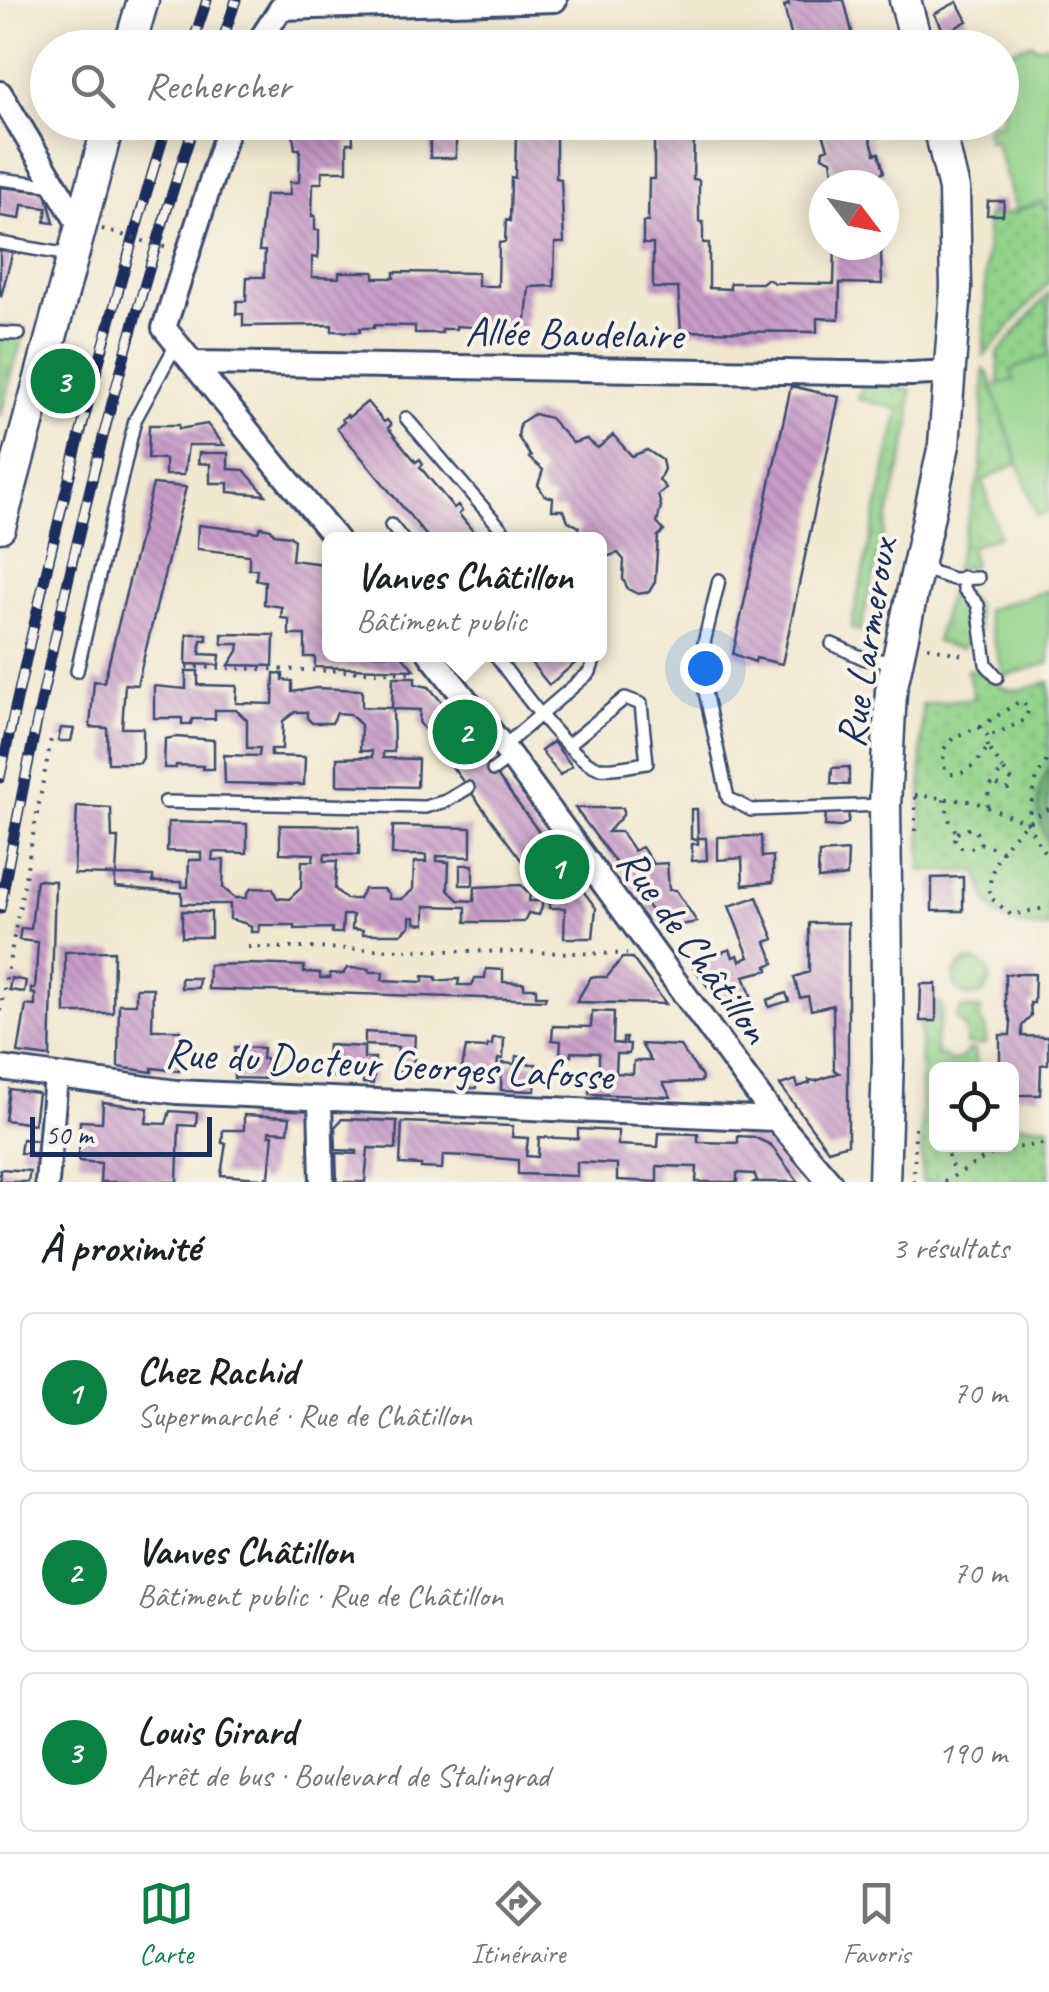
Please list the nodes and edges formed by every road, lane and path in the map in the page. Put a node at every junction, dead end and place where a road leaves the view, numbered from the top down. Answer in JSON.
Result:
{"nodes":[{"id":1,"x":142,"y":0,"type":"edge"},
{"id":2,"x":555,"y":0,"type":"edge"},
{"id":3,"x":905,"y":0,"type":"edge"},
{"id":4,"x":288,"y":4,"type":"edge"},
{"id":5,"x":134,"y":30,"type":"edge"},
{"id":6,"x":268,"y":30,"type":"edge"},
{"id":7,"x":913,"y":30,"type":"edge"},
{"id":8,"x":0,"y":93,"type":"edge"},
{"id":9,"x":105,"y":140,"type":"edge"},
{"id":10,"x":224,"y":140,"type":"edge"},
{"id":11,"x":942,"y":140,"type":"edge"},
{"id":12,"x":0,"y":180,"type":"edge"},
{"id":13,"x":56,"y":186,"type":"junction"},
{"id":14,"x":85,"y":237,"type":"junction"},
{"id":15,"x":0,"y":243,"type":"edge"},
{"id":16,"x":171,"y":249,"type":"dead end"},
{"id":17,"x":0,"y":332,"type":"edge"},
{"id":18,"x":19,"y":334,"type":"dead end"},
{"id":19,"x":177,"y":343,"type":"junction"},
{"id":20,"x":195,"y":363,"type":"junction"},
{"id":21,"x":952,"y":372,"type":"junction"},
{"id":22,"x":406,"y":418,"type":"dead end"},
{"id":23,"x":392,"y":525,"type":"dead end"},
{"id":24,"x":0,"y":526,"type":"edge"},
{"id":25,"x":331,"y":532,"type":"edge"},
{"id":26,"x":397,"y":532,"type":"edge"},
{"id":27,"x":503,"y":532,"type":"edge"},
{"id":28,"x":921,"y":553,"type":"junction"},
{"id":29,"x":962,"y":577,"type":"junction"},
{"id":30,"x":978,"y":578,"type":"dead end"},
{"id":31,"x":720,"y":580,"type":"dead end"},
{"id":32,"x":832,"y":644,"type":"dead end"},
{"id":33,"x":436,"y":662,"type":"edge"},
{"id":34,"x":500,"y":662,"type":"edge"},
{"id":35,"x":593,"y":662,"type":"edge"},
{"id":36,"x":898,"y":662,"type":"junction"},
{"id":37,"x":186,"y":667,"type":"dead end"},
{"id":38,"x":77,"y":671,"type":"dead end"},
{"id":39,"x":445,"y":674,"type":"junction"},
{"id":40,"x":997,"y":678,"type":"dead end"},
{"id":41,"x":540,"y":714,"type":"junction"},
{"id":42,"x":980,"y":727,"type":"junction"},
{"id":43,"x":52,"y":734,"type":"dead end"},
{"id":44,"x":987,"y":735,"type":"junction"},
{"id":45,"x":568,"y":745,"type":"junction"},
{"id":46,"x":988,"y":747,"type":"junction"},
{"id":47,"x":1049,"y":757,"type":"edge"},
{"id":48,"x":502,"y":758,"type":"junction"},
{"id":49,"x":1003,"y":770,"type":"junction"},
{"id":50,"x":915,"y":780,"type":"dead end"},
{"id":51,"x":994,"y":781,"type":"junction"},
{"id":52,"x":468,"y":788,"type":"dead end"},
{"id":53,"x":944,"y":799,"type":"junction"},
{"id":54,"x":165,"y":802,"type":"dead end"},
{"id":55,"x":884,"y":805,"type":"junction"},
{"id":56,"x":987,"y":806,"type":"junction"},
{"id":57,"x":1049,"y":809,"type":"edge"},
{"id":58,"x":1026,"y":822,"type":"junction"},
{"id":59,"x":957,"y":832,"type":"junction"},
{"id":60,"x":980,"y":843,"type":"junction"},
{"id":61,"x":1002,"y":851,"type":"junction"},
{"id":62,"x":1049,"y":860,"type":"edge"},
{"id":63,"x":1049,"y":906,"type":"edge"},
{"id":64,"x":248,"y":947,"type":"dead end"},
{"id":65,"x":657,"y":955,"type":"junction"},
{"id":66,"x":0,"y":1011,"type":"edge"},
{"id":67,"x":0,"y":1068,"type":"edge"},
{"id":68,"x":56,"y":1077,"type":"junction"},
{"id":69,"x":320,"y":1100,"type":"junction"},
{"id":70,"x":776,"y":1119,"type":"junction"},
{"id":71,"x":915,"y":1136,"type":"dead end"},
{"id":72,"x":1049,"y":1143,"type":"edge"},
{"id":73,"x":1019,"y":1148,"type":"edge"},
{"id":74,"x":948,"y":1152,"type":"edge"},
{"id":75,"x":994,"y":1152,"type":"edge"},
{"id":76,"x":955,"y":1175,"type":"junction"},
{"id":77,"x":47,"y":1182,"type":"edge"},
{"id":78,"x":322,"y":1182,"type":"edge"},
{"id":79,"x":830,"y":1182,"type":"edge"},
{"id":80,"x":884,"y":1182,"type":"edge"},
{"id":81,"x":914,"y":1182,"type":"edge"},
{"id":82,"x":944,"y":1182,"type":"edge"}],
"edges":[{"from":1,"to":5,"type":"main road"},
{"from":2,"to":4,"type":"street"},
{"from":3,"to":7,"type":"main road"},
{"from":4,"to":6,"type":"street"},
{"from":8,"to":13,"type":"street"},
{"from":9,"to":14,"type":"main road"},
{"from":10,"to":19,"type":"street"},
{"from":11,"to":21,"type":"main road","name":"Rue Larmeroux"},
{"from":12,"to":13,"type":"lane"},
{"from":13,"to":14,"type":"street"},
{"from":14,"to":15,"type":"lane"},
{"from":14,"to":16,"type":"path","bridge":true},
{"from":14,"to":24,"type":"main road"},
{"from":17,"to":18,"type":"lane"},
{"from":19,"to":20,"type":"street"},
{"from":19,"to":38,"type":"lane"},
{"from":20,"to":21,"type":"street","name":"Allée Baudelaire"},
{"from":20,"to":25,"type":"street"},
{"from":21,"to":28,"type":"main road","name":"Rue Larmeroux"},
{"from":22,"to":27,"type":"lane"},
{"from":23,"to":26,"type":"lane"},
{"from":28,"to":29,"type":"lane"},
{"from":28,"to":36,"type":"main road","name":"Rue Larmeroux"},
{"from":29,"to":30,"type":"lane"},
{"from":29,"to":40,"type":"lane"},
{"from":31,"to":55,"type":"lane"},
{"from":32,"to":36,"type":"lane"},
{"from":33,"to":39,"type":"street","name":"Rue de Châtillon"},
{"from":34,"to":41,"type":"lane"},
{"from":35,"to":41,"type":"lane"},
{"from":36,"to":55,"type":"main road","name":"Rue Larmeroux"},
{"from":37,"to":39,"type":"path"},
{"from":39,"to":48,"type":"street","name":"Rue de Châtillon"},
{"from":41,"to":45,"type":"lane"},
{"from":41,"to":48,"type":"lane"},
{"from":42,"to":44,"type":"path"},
{"from":42,"to":44,"type":"path"},
{"from":42,"to":46,"type":"path"},
{"from":43,"to":66,"type":"path"},
{"from":44,"to":46,"type":"path"},
{"from":45,"to":45,"type":"lane"},
{"from":46,"to":49,"type":"path"},
{"from":47,"to":58,"type":"path"},
{"from":48,"to":65,"type":"street","name":"Rue de Châtillon"},
{"from":49,"to":51,"type":"path"},
{"from":49,"to":51,"type":"path"},
{"from":50,"to":53,"type":"path"},
{"from":51,"to":56,"type":"path"},
{"from":52,"to":54,"type":"lane"},
{"from":53,"to":56,"type":"path"},
{"from":53,"to":59,"type":"path"},
{"from":55,"to":80,"type":"main road","name":"Rue Larmeroux"},
{"from":56,"to":58,"type":"path"},
{"from":57,"to":58,"type":"path"},
{"from":58,"to":61,"type":"path"},
{"from":58,"to":62,"type":"path"},
{"from":59,"to":60,"type":"path"},
{"from":59,"to":60,"type":"path"},
{"from":60,"to":61,"type":"path"},
{"from":61,"to":63,"type":"path"},
{"from":64,"to":65,"type":"path"},
{"from":65,"to":70,"type":"street","name":"Rue de Châtillon"},
{"from":67,"to":68,"type":"street","name":"Rue du Docteur Georges Lafosse"},
{"from":68,"to":69,"type":"street","name":"Rue du Docteur Georges Lafosse"},
{"from":68,"to":77,"type":"street"},
{"from":69,"to":70,"type":"street","name":"Rue du Docteur Georges Lafosse"},
{"from":69,"to":78,"type":"street"},
{"from":70,"to":79,"type":"street","name":"Rue de Châtillon"},
{"from":71,"to":81,"type":"path"},
{"from":72,"to":73,"type":"path"},
{"from":74,"to":76,"type":"path"},
{"from":75,"to":76,"type":"path"},
{"from":76,"to":82,"type":"path"}]}
